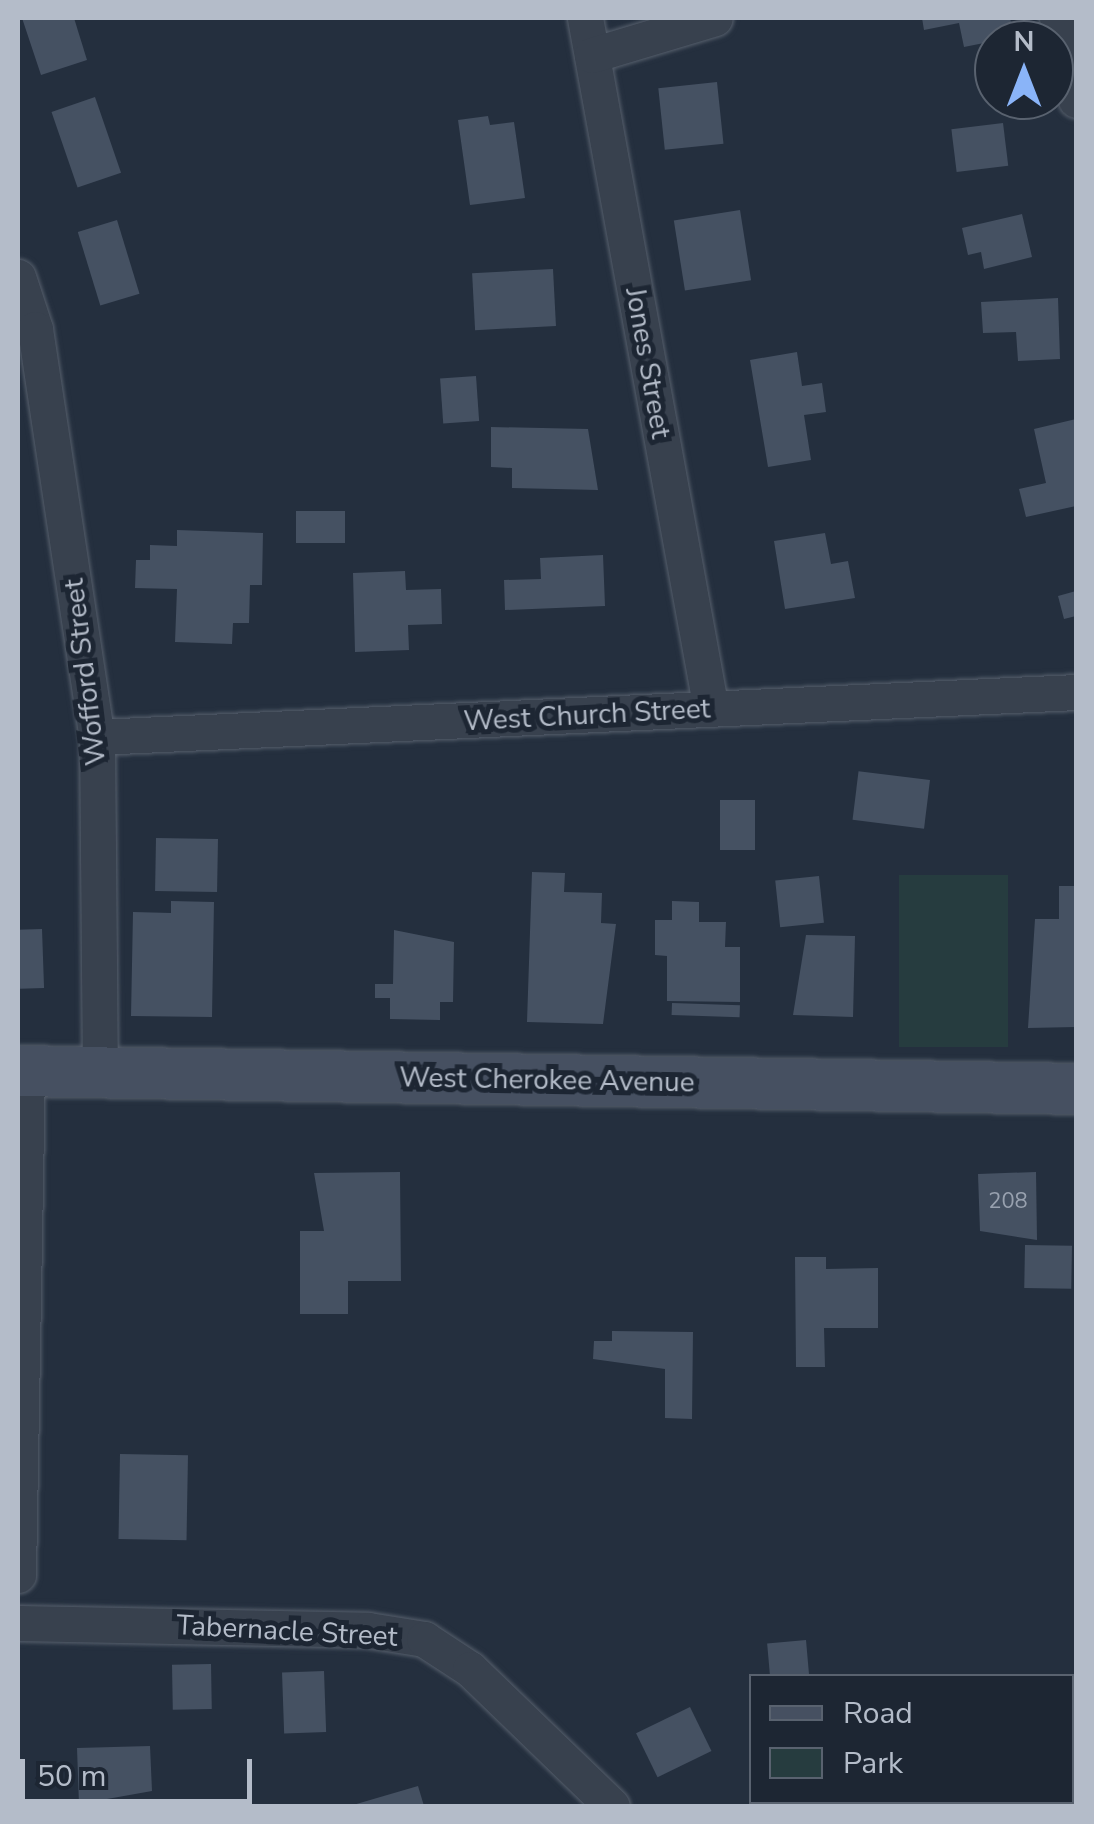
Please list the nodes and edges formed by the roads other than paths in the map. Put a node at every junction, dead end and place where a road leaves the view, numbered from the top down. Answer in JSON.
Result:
{"nodes":[{"id":1,"x":585,"y":18,"type":"edge"},
{"id":2,"x":715,"y":18,"type":"edge"},
{"id":3,"x":1057,"y":18,"type":"edge"},
{"id":4,"x":592,"y":55,"type":"junction"},
{"id":5,"x":1076,"y":100,"type":"edge"},
{"id":6,"x":18,"y":277,"type":"edge"},
{"id":7,"x":1076,"y":692,"type":"edge"},
{"id":8,"x":712,"y":709,"type":"junction"},
{"id":9,"x":98,"y":737,"type":"junction"},
{"id":10,"x":22,"y":1071,"type":"edge"},
{"id":11,"x":100,"y":1072,"type":"junction"},
{"id":12,"x":1076,"y":1088,"type":"edge"},
{"id":13,"x":18,"y":1574,"type":"edge"},
{"id":14,"x":18,"y":1622,"type":"edge"},
{"id":15,"x":612,"y":1806,"type":"edge"}],
"edges":[{"from":1,"to":4,"type":"street","name":"Jones Street"},
{"from":2,"to":4,"type":"street"},
{"from":3,"to":5,"type":"street"},
{"from":4,"to":8,"type":"street","name":"Jones Street"},
{"from":6,"to":9,"type":"street","name":"Wofford Street"},
{"from":7,"to":8,"type":"street","name":"West Church Street"},
{"from":8,"to":9,"type":"street","name":"West Church Street"},
{"from":9,"to":11,"type":"street","name":"Wofford Street"},
{"from":10,"to":11,"type":"main road","name":"West Cherokee Avenue"},
{"from":10,"to":13,"type":"street"},
{"from":11,"to":12,"type":"main road","name":"West Cherokee Avenue"},
{"from":14,"to":15,"type":"street","name":"Tabernacle Street"}]}
